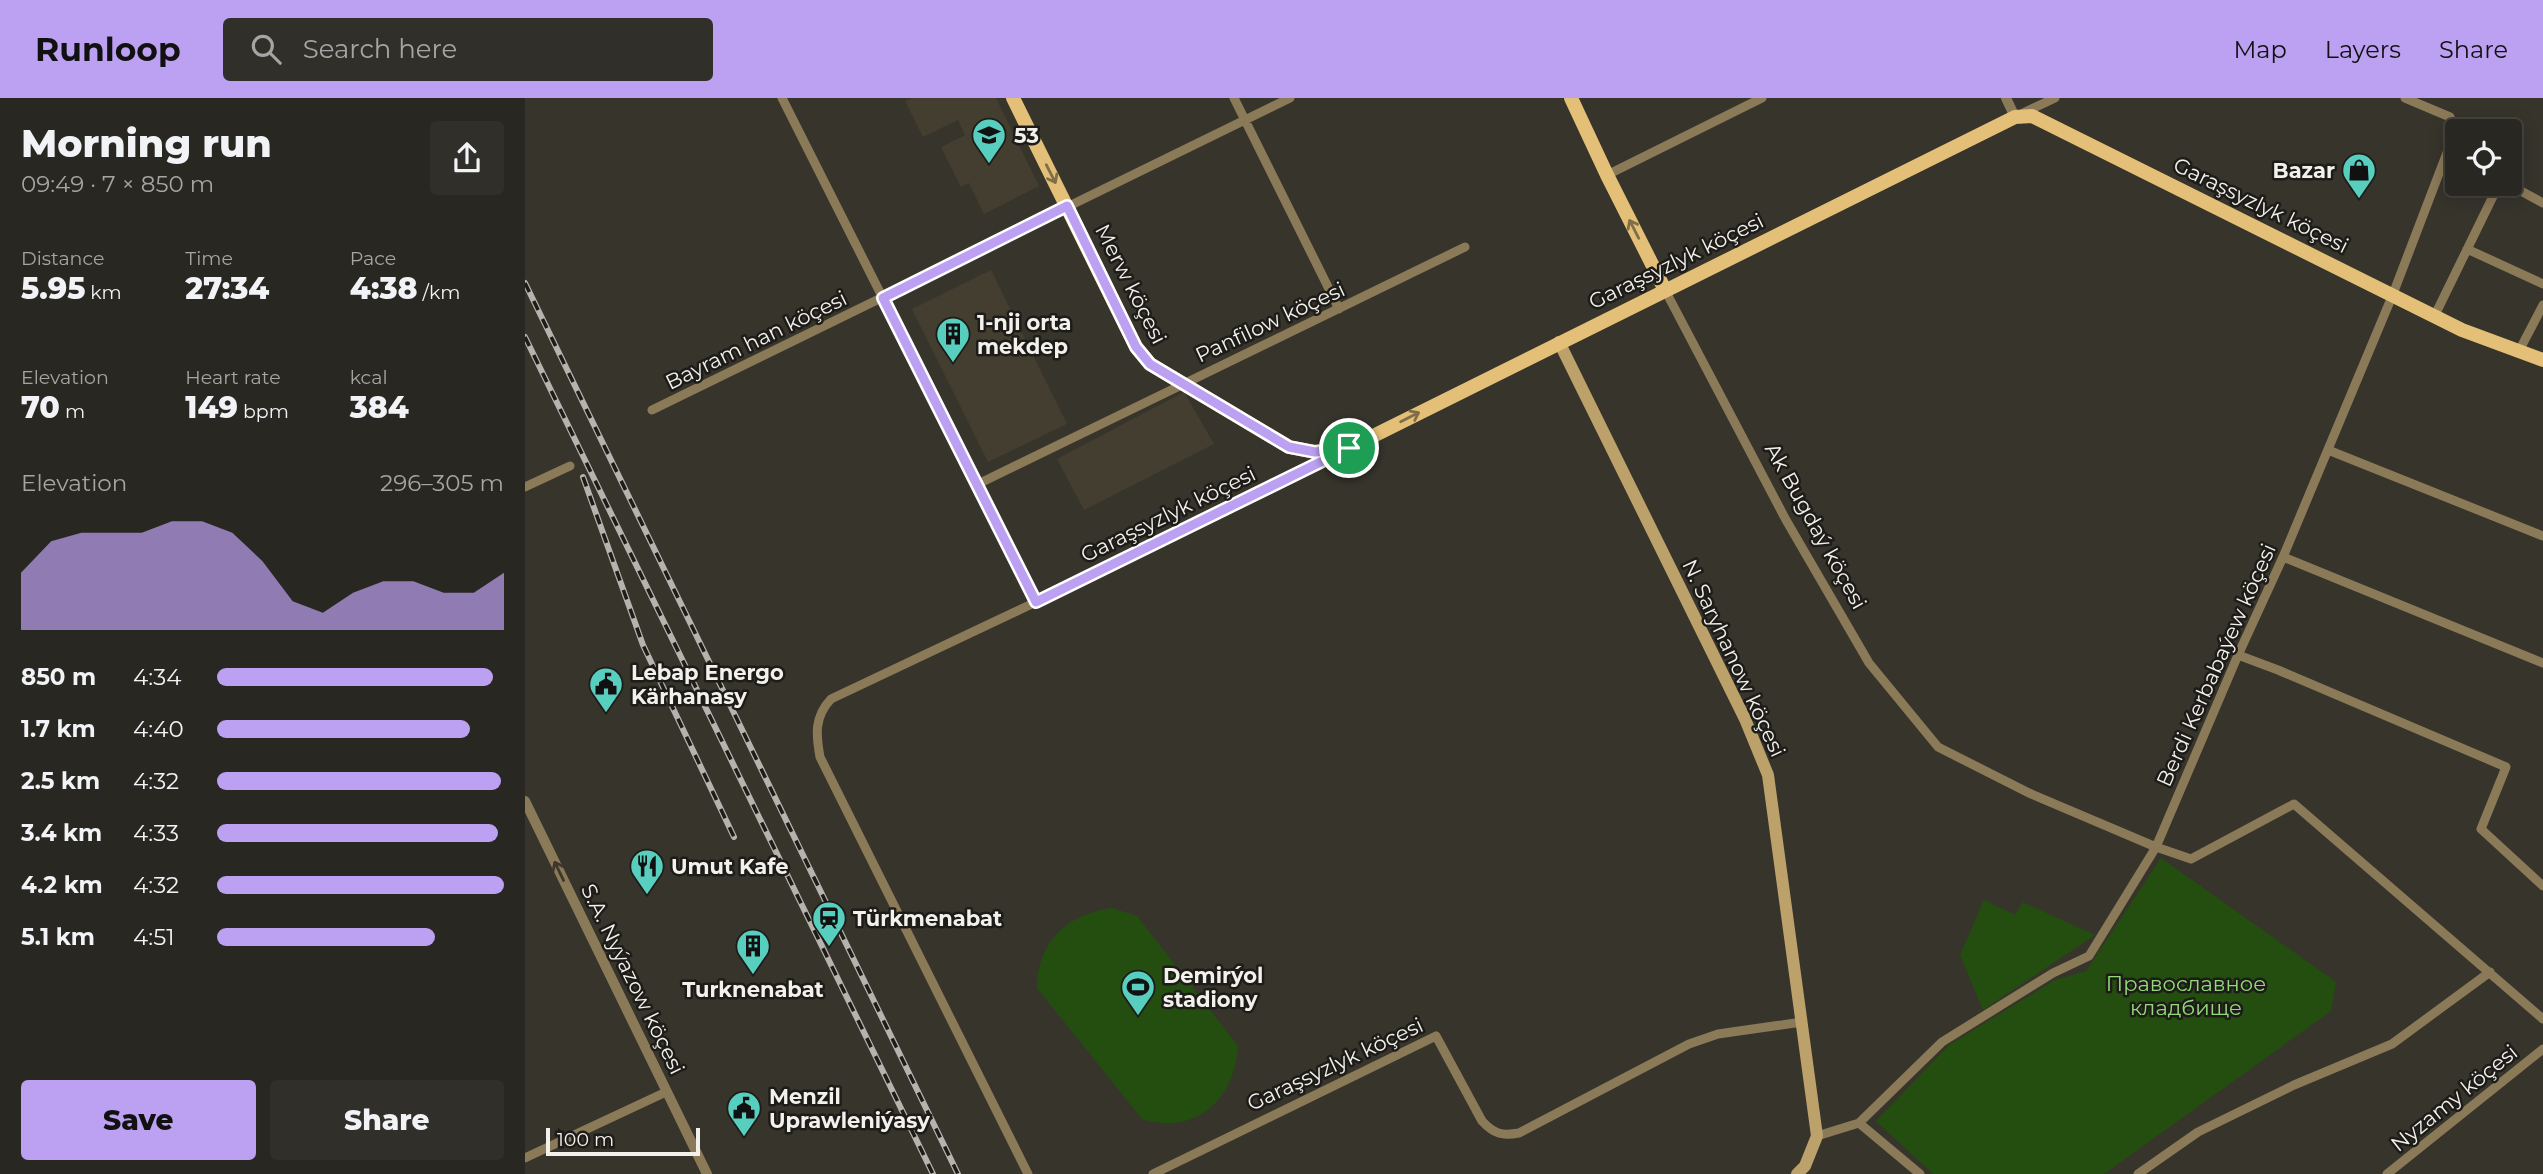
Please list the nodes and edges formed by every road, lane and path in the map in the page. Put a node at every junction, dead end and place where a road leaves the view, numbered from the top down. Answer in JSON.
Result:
{"nodes":[{"id":1,"x":782,"y":98,"type":"edge"},
{"id":2,"x":1013,"y":98,"type":"edge"},
{"id":3,"x":1234,"y":98,"type":"edge"},
{"id":4,"x":1290,"y":98,"type":"edge"},
{"id":5,"x":1571,"y":98,"type":"edge"},
{"id":6,"x":1762,"y":98,"type":"edge"},
{"id":7,"x":2006,"y":98,"type":"edge"},
{"id":8,"x":2055,"y":98,"type":"edge"},
{"id":9,"x":2405,"y":98,"type":"edge"},
{"id":10,"x":2015,"y":117,"type":"junction"},
{"id":11,"x":2451,"y":119,"type":"edge"},
{"id":12,"x":1245,"y":120,"type":"junction"},
{"id":13,"x":2445,"y":171,"type":"edge"},
{"id":14,"x":1607,"y":175,"type":"junction"},
{"id":15,"x":2522,"y":192,"type":"edge"},
{"id":16,"x":2493,"y":196,"type":"edge"},
{"id":17,"x":2543,"y":203,"type":"edge"},
{"id":18,"x":1067,"y":206,"type":"junction"},
{"id":19,"x":1465,"y":247,"type":"dead end"},
{"id":20,"x":2467,"y":249,"type":"junction"},
{"id":21,"x":2543,"y":284,"type":"edge"},
{"id":22,"x":1665,"y":290,"type":"junction"},
{"id":23,"x":2393,"y":294,"type":"junction"},
{"id":24,"x":883,"y":298,"type":"junction"},
{"id":25,"x":2543,"y":305,"type":"edge"},
{"id":26,"x":1339,"y":309,"type":"junction"},
{"id":27,"x":2434,"y":316,"type":"junction"},
{"id":28,"x":1559,"y":342,"type":"junction"},
{"id":29,"x":2519,"y":351,"type":"junction"},
{"id":30,"x":2543,"y":360,"type":"edge"},
{"id":31,"x":1182,"y":383,"type":"junction"},
{"id":32,"x":652,"y":410,"type":"dead end"},
{"id":33,"x":1349,"y":448,"type":"junction"},
{"id":34,"x":2328,"y":450,"type":"junction"},
{"id":35,"x":570,"y":467,"type":"dead end"},
{"id":36,"x":978,"y":484,"type":"junction"},
{"id":37,"x":525,"y":487,"type":"edge"},
{"id":38,"x":2543,"y":536,"type":"edge"},
{"id":39,"x":2283,"y":557,"type":"junction"},
{"id":40,"x":1036,"y":602,"type":"junction"},
{"id":41,"x":2238,"y":655,"type":"junction"},
{"id":42,"x":2543,"y":663,"type":"edge"},
{"id":43,"x":525,"y":801,"type":"edge"},
{"id":44,"x":529,"y":818,"type":"edge"},
{"id":45,"x":2156,"y":847,"type":"junction"},
{"id":46,"x":2543,"y":886,"type":"edge"},
{"id":47,"x":2490,"y":972,"type":"junction"},
{"id":48,"x":2543,"y":1019,"type":"edge"},
{"id":49,"x":1802,"y":1022,"type":"junction"},
{"id":50,"x":2543,"y":1049,"type":"edge"},
{"id":51,"x":666,"y":1092,"type":"junction"},
{"id":52,"x":1859,"y":1123,"type":"junction"},
{"id":53,"x":1817,"y":1136,"type":"junction"},
{"id":54,"x":525,"y":1158,"type":"edge"},
{"id":55,"x":707,"y":1174,"type":"edge"},
{"id":56,"x":1028,"y":1174,"type":"edge"},
{"id":57,"x":1153,"y":1174,"type":"edge"},
{"id":58,"x":1797,"y":1174,"type":"edge"},
{"id":59,"x":1920,"y":1174,"type":"edge"},
{"id":60,"x":2138,"y":1174,"type":"edge"},
{"id":61,"x":2387,"y":1174,"type":"edge"}],
"edges":[{"from":1,"to":24,"type":"street"},
{"from":2,"to":18,"type":"main road","name":"Merw köçesi","one_way":true},
{"from":3,"to":12,"type":"street"},
{"from":4,"to":12,"type":"street","name":"Bayram han köçesi"},
{"from":5,"to":14,"type":"main road","name":"Ak Bugdaý köçesi"},
{"from":6,"to":14,"type":"street"},
{"from":7,"to":10,"type":"street"},
{"from":8,"to":10,"type":"street"},
{"from":9,"to":11,"type":"street","name":"Berdi Kerbabaýew köçesi"},
{"from":10,"to":22,"type":"main road","name":"Garaşsyzlyk köçesi"},
{"from":10,"to":23,"type":"main road","name":"Garaşsyzlyk köçesi"},
{"from":12,"to":18,"type":"street","name":"Bayram han köçesi"},
{"from":12,"to":26,"type":"street"},
{"from":13,"to":23,"type":"street","name":"Berdi Kerbabaýew köçesi"},
{"from":22,"to":14,"type":"main road","name":"Ak Bugdaý köçesi","one_way":true},
{"from":15,"to":17,"type":"street"},
{"from":16,"to":20,"type":"street"},
{"from":18,"to":24,"type":"street","name":"Bayram han köçesi"},
{"from":18,"to":31,"type":"main road","name":"Merw köçesi"},
{"from":19,"to":26,"type":"street","name":"Panfilow köçesi"},
{"from":20,"to":21,"type":"street"},
{"from":20,"to":27,"type":"street"},
{"from":22,"to":28,"type":"main road","name":"Garaşsyzlyk köçesi"},
{"from":22,"to":45,"type":"street","name":"Ak Bugdaý köçesi"},
{"from":23,"to":27,"type":"main road","name":"Garaşsyzlyk köçesi"},
{"from":23,"to":34,"type":"street","name":"Berdi Kerbabaýew köçesi"},
{"from":24,"to":32,"type":"street","name":"Bayram han köçesi"},
{"from":24,"to":36,"type":"street"},
{"from":25,"to":29,"type":"street"},
{"from":26,"to":31,"type":"street","name":"Panfilow köçesi"},
{"from":27,"to":29,"type":"main road","name":"Garaşsyzlyk köçesi"},
{"from":33,"to":28,"type":"main road","name":"Garaşsyzlyk köçesi","one_way":true},
{"from":28,"to":49,"type":"main road","name":"N. Saryhanow köçesi"},
{"from":29,"to":30,"type":"main road","name":"Garaşsyzlyk köçesi"},
{"from":31,"to":33,"type":"main road","name":"Merw köçesi"},
{"from":31,"to":36,"type":"street","name":"Panfilow köçesi"},
{"from":33,"to":40,"type":"street","name":"Garaşsyzlyk köçesi"},
{"from":34,"to":38,"type":"street"},
{"from":34,"to":39,"type":"street","name":"Berdi Kerbabaýew köçesi"},
{"from":35,"to":37,"type":"street"},
{"from":36,"to":40,"type":"street"},
{"from":39,"to":41,"type":"street","name":"Berdi Kerbabaýew köçesi"},
{"from":39,"to":42,"type":"street"},
{"from":40,"to":56,"type":"street","name":"Garaşsyzlyk köçesi"},
{"from":41,"to":45,"type":"street","name":"Berdi Kerbabaýew köçesi"},
{"from":41,"to":46,"type":"street"},
{"from":43,"to":44,"type":"street","name":"S.A. Nyýazow köçesi"},
{"from":51,"to":44,"type":"street","name":"S.A. Nyýazow köçesi","one_way":true},
{"from":45,"to":47,"type":"street","name":"Ak Bugdaý köçesi"},
{"from":45,"to":52,"type":"street","name":"Berdi Kerbabaýew köçesi"},
{"from":47,"to":48,"type":"street"},
{"from":47,"to":60,"type":"street"},
{"from":49,"to":53,"type":"main road","name":"N. Saryhanow köçesi"},
{"from":49,"to":57,"type":"street","name":"Garaşsyzlyk köçesi"},
{"from":50,"to":61,"type":"street","name":"Nyzamy köçesi"},
{"from":51,"to":54,"type":"street"},
{"from":51,"to":55,"type":"street","name":"S.A. Nyýazow köçesi"},
{"from":52,"to":53,"type":"street","name":"Berdi Kerbabaýew köçesi"},
{"from":52,"to":59,"type":"street"},
{"from":53,"to":58,"type":"main road"}]}
